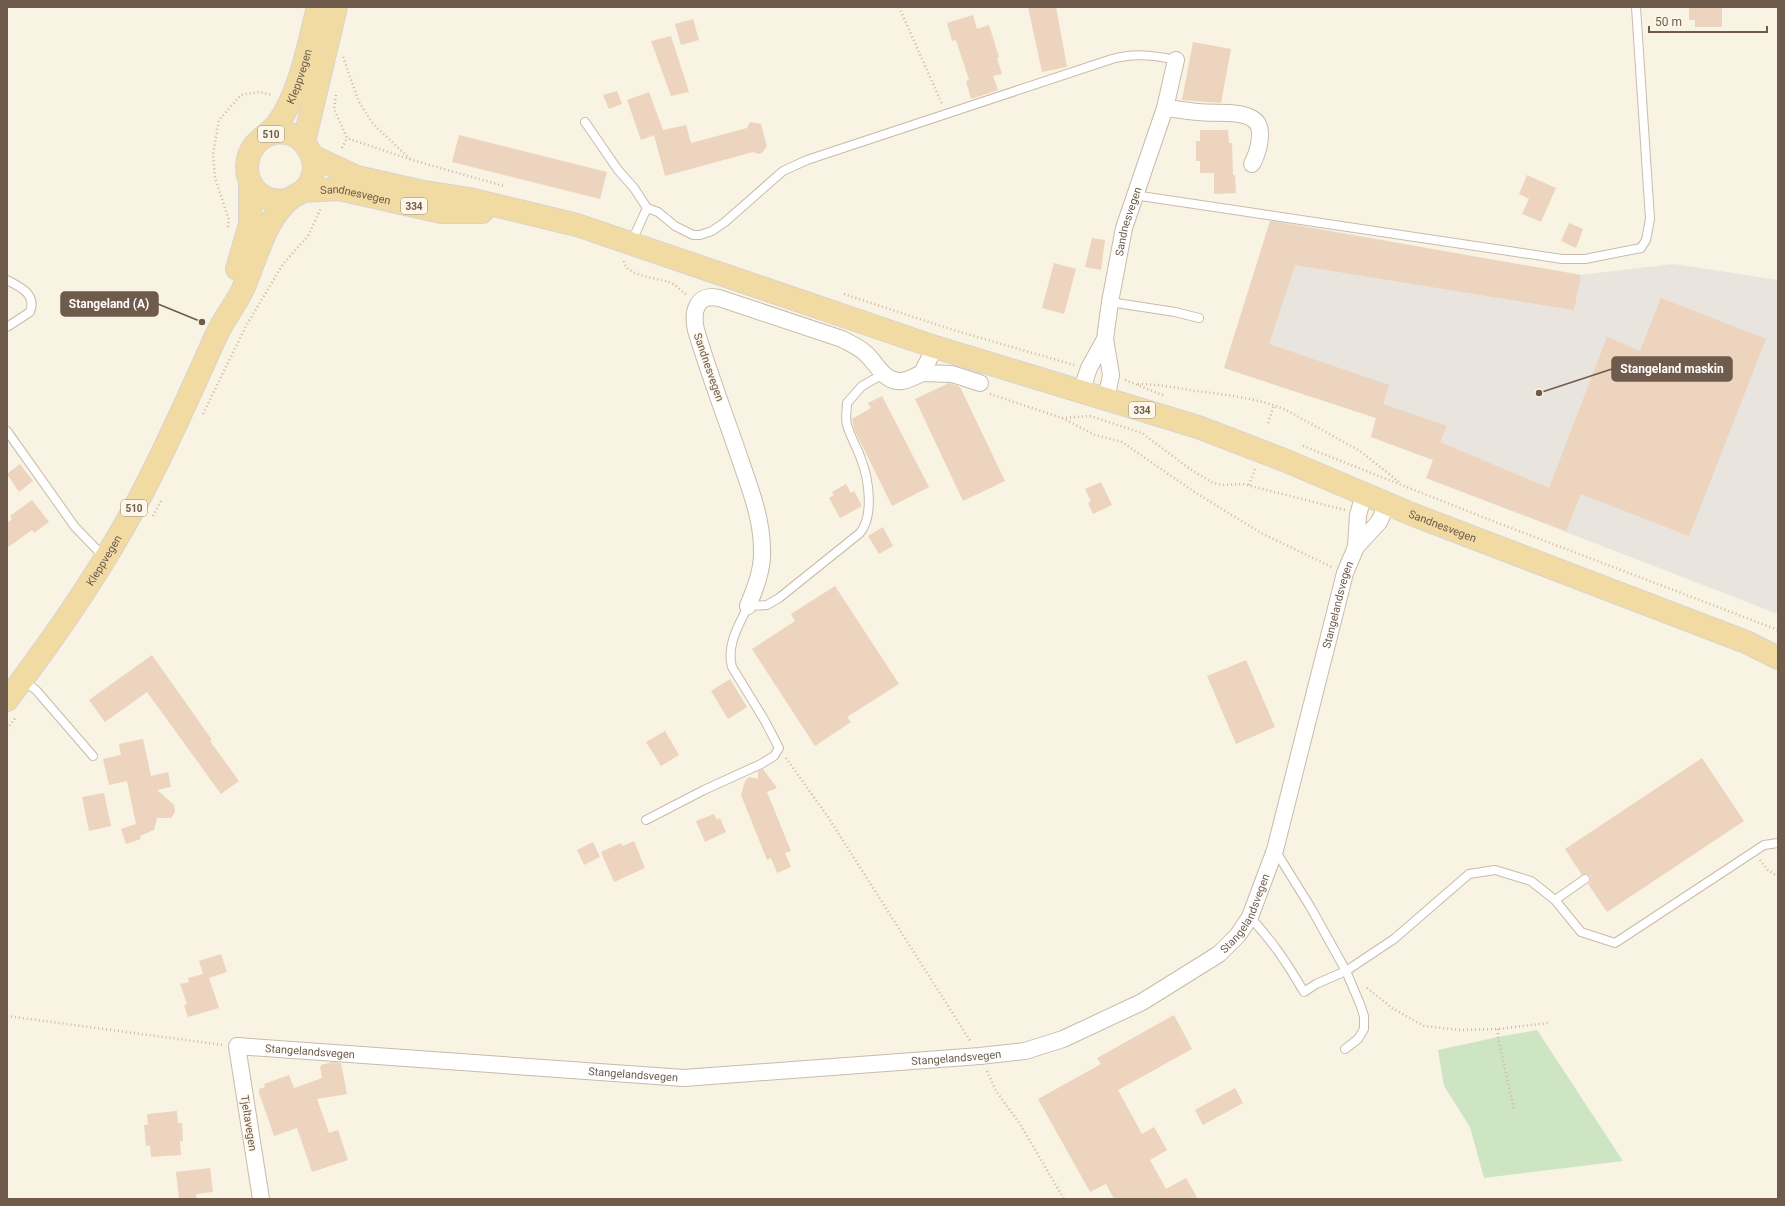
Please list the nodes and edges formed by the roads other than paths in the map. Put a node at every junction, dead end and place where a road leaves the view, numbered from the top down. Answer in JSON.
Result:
{"nodes":[{"id":1,"x":318,"y":7,"type":"edge"},
{"id":2,"x":336,"y":7,"type":"edge"},
{"id":3,"x":1636,"y":7,"type":"edge"},
{"id":4,"x":1176,"y":60,"type":"joint"},
{"id":5,"x":1165,"y":108,"type":"junction"},
{"id":6,"x":585,"y":122,"type":"dead end"},
{"id":7,"x":263,"y":137,"type":"junction"},
{"id":8,"x":308,"y":149,"type":"junction"},
{"id":9,"x":1252,"y":164,"type":"dead end"},
{"id":10,"x":250,"y":184,"type":"junction"},
{"id":11,"x":1134,"y":195,"type":"junction"},
{"id":12,"x":296,"y":196,"type":"junction"},
{"id":13,"x":647,"y":208,"type":"junction"},
{"id":14,"x":526,"y":213,"type":"junction"},
{"id":15,"x":631,"y":244,"type":"junction"},
{"id":16,"x":7,"y":280,"type":"edge"},
{"id":17,"x":1110,"y":302,"type":"junction"},
{"id":18,"x":1199,"y":318,"type":"dead end"},
{"id":19,"x":222,"y":322,"type":"junction"},
{"id":20,"x":7,"y":327,"type":"edge"},
{"id":21,"x":1105,"y":339,"type":"junction"},
{"id":22,"x":935,"y":346,"type":"junction"},
{"id":23,"x":922,"y":373,"type":"junction"},
{"id":24,"x":883,"y":374,"type":"junction"},
{"id":25,"x":980,"y":383,"type":"road end"},
{"id":26,"x":1082,"y":392,"type":"junction"},
{"id":27,"x":1106,"y":399,"type":"junction"},
{"id":28,"x":7,"y":431,"type":"edge"},
{"id":29,"x":1361,"y":504,"type":"junction"},
{"id":30,"x":1387,"y":504,"type":"junction"},
{"id":31,"x":1356,"y":547,"type":"junction"},
{"id":32,"x":105,"y":558,"type":"junction"},
{"id":33,"x":748,"y":606,"type":"junction"},
{"id":34,"x":1746,"y":642,"type":"junction"},
{"id":35,"x":1778,"y":650,"type":"edge"},
{"id":36,"x":1778,"y":658,"type":"edge"},
{"id":37,"x":22,"y":680,"type":"junction"},
{"id":38,"x":7,"y":700,"type":"edge"},
{"id":39,"x":93,"y":756,"type":"dead end"},
{"id":40,"x":646,"y":820,"type":"dead end"},
{"id":41,"x":1778,"y":843,"type":"edge"},
{"id":42,"x":1275,"y":850,"type":"junction"},
{"id":43,"x":1585,"y":879,"type":"dead end"},
{"id":44,"x":1555,"y":900,"type":"junction"},
{"id":45,"x":1250,"y":917,"type":"junction"},
{"id":46,"x":1346,"y":971,"type":"junction"},
{"id":47,"x":237,"y":1046,"type":"joint"},
{"id":48,"x":1345,"y":1049,"type":"dead end"},
{"id":49,"x":261,"y":1199,"type":"edge"}],
"edges":[{"from":1,"to":7,"type":"main road","name":"Kleppvegen","number":"510"},
{"from":2,"to":8,"type":"main road","name":"Kleppvegen","number":"510"},
{"from":3,"to":11,"type":"lane"},
{"from":4,"to":5,"type":"street","name":"Sandnesvegen"},
{"from":4,"to":13,"type":"lane"},
{"from":5,"to":9,"type":"street"},
{"from":5,"to":11,"type":"street","name":"Sandnesvegen"},
{"from":6,"to":13,"type":"lane"},
{"from":7,"to":8,"type":"main road","number":"510"},
{"from":7,"to":10,"type":"main road","name":"Kleppvegen","number":"510"},
{"from":8,"to":12,"type":"main road","name":"Kleppvegen","number":"510"},
{"from":8,"to":14,"type":"main road","name":"Sandnesvegen","number":"334"},
{"from":10,"to":12,"type":"main road"},
{"from":10,"to":19,"type":"main road","name":"Kleppvegen","number":"510"},
{"from":11,"to":17,"type":"street","name":"Sandnesvegen"},
{"from":12,"to":14,"type":"main road","name":"Sandnesvegen","number":"334"},
{"from":12,"to":19,"type":"main road","name":"Kleppvegen","number":"510"},
{"from":13,"to":15,"type":"lane"},
{"from":14,"to":15,"type":"main road","name":"Sandnesvegen","number":"334"},
{"from":15,"to":22,"type":"main road","name":"Sandnesvegen","number":"334"},
{"from":16,"to":20,"type":"lane"},
{"from":17,"to":18,"type":"lane"},
{"from":17,"to":21,"type":"street","name":"Sandnesvegen"},
{"from":19,"to":32,"type":"main road","name":"Kleppvegen","number":"510"},
{"from":21,"to":26,"type":"street","name":"Sandnesvegen"},
{"from":21,"to":27,"type":"street","name":"Sandnesvegen"},
{"from":22,"to":23,"type":"street"},
{"from":22,"to":26,"type":"main road","name":"Sandnesvegen","number":"334"},
{"from":23,"to":24,"type":"street"},
{"from":23,"to":25,"type":"street"},
{"from":24,"to":33,"type":"lane"},
{"from":24,"to":33,"type":"street","name":"Sandnesvegen"},
{"from":26,"to":27,"type":"main road","name":"Sandnesvegen","number":"334"},
{"from":27,"to":29,"type":"main road","name":"Sandnesvegen","number":"334"},
{"from":28,"to":32,"type":"lane"},
{"from":29,"to":30,"type":"main road","name":"Sandnesvegen","number":"334"},
{"from":29,"to":31,"type":"street","name":"Stangelandsvegen"},
{"from":30,"to":31,"type":"street","name":"Stangelandsvegen"},
{"from":30,"to":34,"type":"main road","name":"Sandnesvegen","number":"334"},
{"from":31,"to":42,"type":"street","name":"Stangelandsvegen"},
{"from":32,"to":37,"type":"main road","name":"Kleppvegen","number":"510"},
{"from":33,"to":40,"type":"lane"},
{"from":34,"to":35,"type":"main road","number":"334"},
{"from":34,"to":36,"type":"main road","name":"Sandnesvegen","number":"334"},
{"from":37,"to":38,"type":"main road","name":"Kleppvegen","number":"510"},
{"from":37,"to":39,"type":"lane"},
{"from":41,"to":44,"type":"lane"},
{"from":42,"to":45,"type":"street","name":"Stangelandsvegen"},
{"from":42,"to":46,"type":"lane"},
{"from":43,"to":44,"type":"lane"},
{"from":44,"to":46,"type":"lane"},
{"from":45,"to":46,"type":"lane"},
{"from":45,"to":47,"type":"street","name":"Stangelandsvegen"},
{"from":46,"to":48,"type":"lane"},
{"from":47,"to":49,"type":"street","name":"Tjeltavegen"}]}
